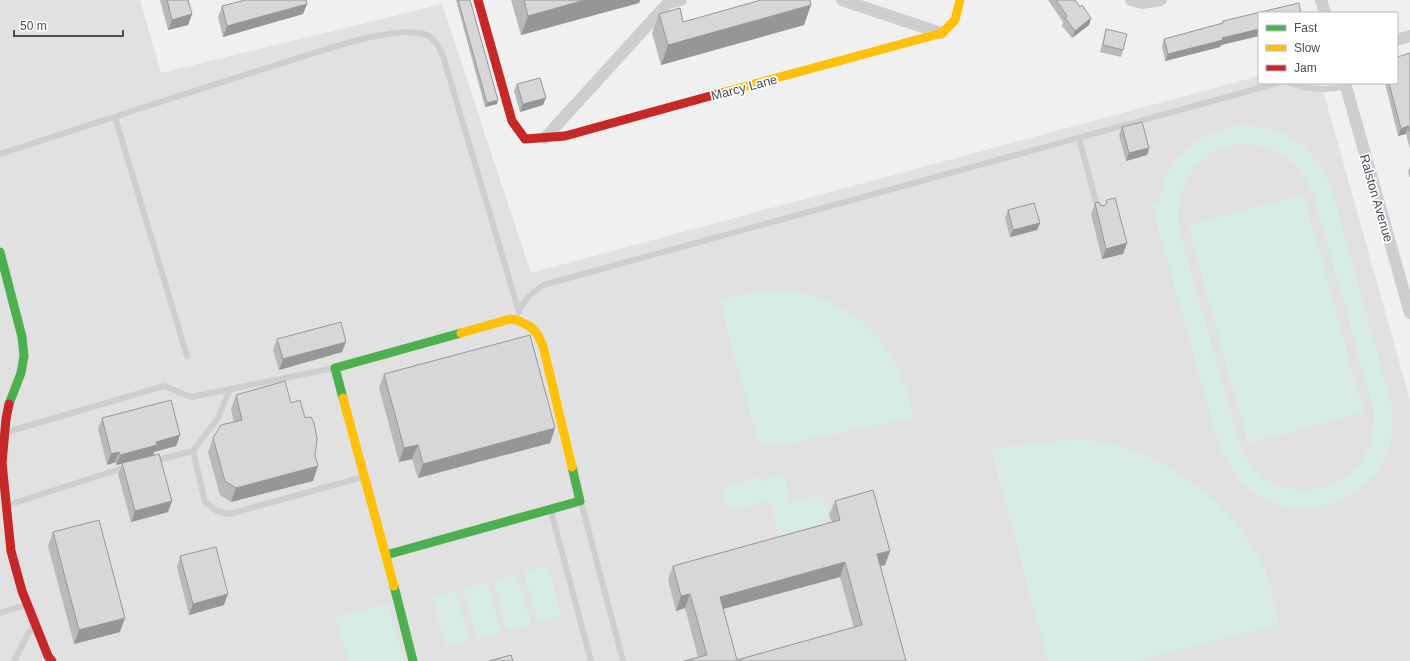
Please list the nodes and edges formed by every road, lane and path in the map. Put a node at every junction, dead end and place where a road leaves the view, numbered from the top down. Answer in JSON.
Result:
{"nodes":[{"id":1,"x":478,"y":0,"type":"edge"},
{"id":2,"x":681,"y":0,"type":"edge"},
{"id":3,"x":842,"y":0,"type":"edge"},
{"id":4,"x":960,"y":0,"type":"edge"},
{"id":5,"x":1131,"y":0,"type":"edge"},
{"id":6,"x":1161,"y":0,"type":"edge"},
{"id":7,"x":1322,"y":0,"type":"edge"},
{"id":8,"x":669,"y":2,"type":"edge"},
{"id":9,"x":1325,"y":12,"type":"edge"},
{"id":10,"x":942,"y":33,"type":"junction"},
{"id":11,"x":1410,"y":36,"type":"edge"},
{"id":12,"x":1398,"y":40,"type":"edge"},
{"id":13,"x":1274,"y":84,"type":"edge"},
{"id":14,"x":1293,"y":84,"type":"edge"},
{"id":15,"x":1345,"y":85,"type":"edge"},
{"id":16,"x":115,"y":117,"type":"junction"},
{"id":17,"x":545,"y":138,"type":"junction"},
{"id":18,"x":1079,"y":138,"type":"junction"},
{"id":19,"x":0,"y":154,"type":"edge"},
{"id":20,"x":1099,"y":212,"type":"edge"},
{"id":21,"x":0,"y":252,"type":"edge"},
{"id":22,"x":519,"y":310,"type":"junction"},
{"id":23,"x":1410,"y":313,"type":"edge"},
{"id":24,"x":522,"y":320,"type":"junction"},
{"id":25,"x":187,"y":356,"type":"dead end"},
{"id":26,"x":335,"y":368,"type":"junction"},
{"id":27,"x":230,"y":389,"type":"junction"},
{"id":28,"x":5,"y":433,"type":"junction"},
{"id":29,"x":193,"y":450,"type":"junction"},
{"id":30,"x":148,"y":462,"type":"edge"},
{"id":31,"x":133,"y":466,"type":"edge"},
{"id":32,"x":365,"y":477,"type":"junction"},
{"id":33,"x":580,"y":501,"type":"junction"},
{"id":34,"x":3,"y":505,"type":"edge"},
{"id":35,"x":551,"y":509,"type":"junction"},
{"id":36,"x":386,"y":555,"type":"junction"},
{"id":37,"x":27,"y":604,"type":"junction"},
{"id":38,"x":0,"y":613,"type":"edge"},
{"id":39,"x":34,"y":622,"type":"junction"},
{"id":40,"x":14,"y":661,"type":"edge"},
{"id":41,"x":52,"y":661,"type":"edge"},
{"id":42,"x":413,"y":661,"type":"edge"},
{"id":43,"x":591,"y":661,"type":"edge"},
{"id":44,"x":623,"y":661,"type":"edge"}],
"edges":[{"from":1,"to":17,"type":"street","name":"Marcy Lane"},
{"from":2,"to":8,"type":"street"},
{"from":3,"to":10,"type":"street"},
{"from":4,"to":10,"type":"street"},
{"from":5,"to":6,"type":"street"},
{"from":7,"to":9,"type":"street"},
{"from":8,"to":17,"type":"street"},
{"from":10,"to":17,"type":"street","name":"Marcy Lane"},
{"from":11,"to":12,"type":"street"},
{"from":13,"to":18,"type":"lane"},
{"from":14,"to":15,"type":"lane"},
{"from":15,"to":23,"type":"street","name":"Ralston Avenue"},
{"from":16,"to":19,"type":"lane"},
{"from":16,"to":22,"type":"lane"},
{"from":16,"to":25,"type":"lane"},
{"from":18,"to":20,"type":"lane"},
{"from":18,"to":22,"type":"lane"},
{"from":21,"to":28,"type":"street"},
{"from":22,"to":24,"type":"lane"},
{"from":24,"to":26,"type":"street"},
{"from":24,"to":33,"type":"street"},
{"from":26,"to":27,"type":"lane"},
{"from":26,"to":32,"type":"street"},
{"from":27,"to":28,"type":"lane"},
{"from":27,"to":29,"type":"lane"},
{"from":28,"to":34,"type":"street"},
{"from":29,"to":30,"type":"lane"},
{"from":29,"to":32,"type":"lane"},
{"from":31,"to":34,"type":"lane"},
{"from":32,"to":36,"type":"street"},
{"from":33,"to":35,"type":"street"},
{"from":33,"to":44,"type":"lane"},
{"from":34,"to":37,"type":"street"},
{"from":35,"to":36,"type":"street"},
{"from":35,"to":43,"type":"lane"},
{"from":36,"to":42,"type":"street"},
{"from":37,"to":38,"type":"lane"},
{"from":37,"to":39,"type":"street"},
{"from":39,"to":40,"type":"lane"},
{"from":39,"to":41,"type":"street"}]}
